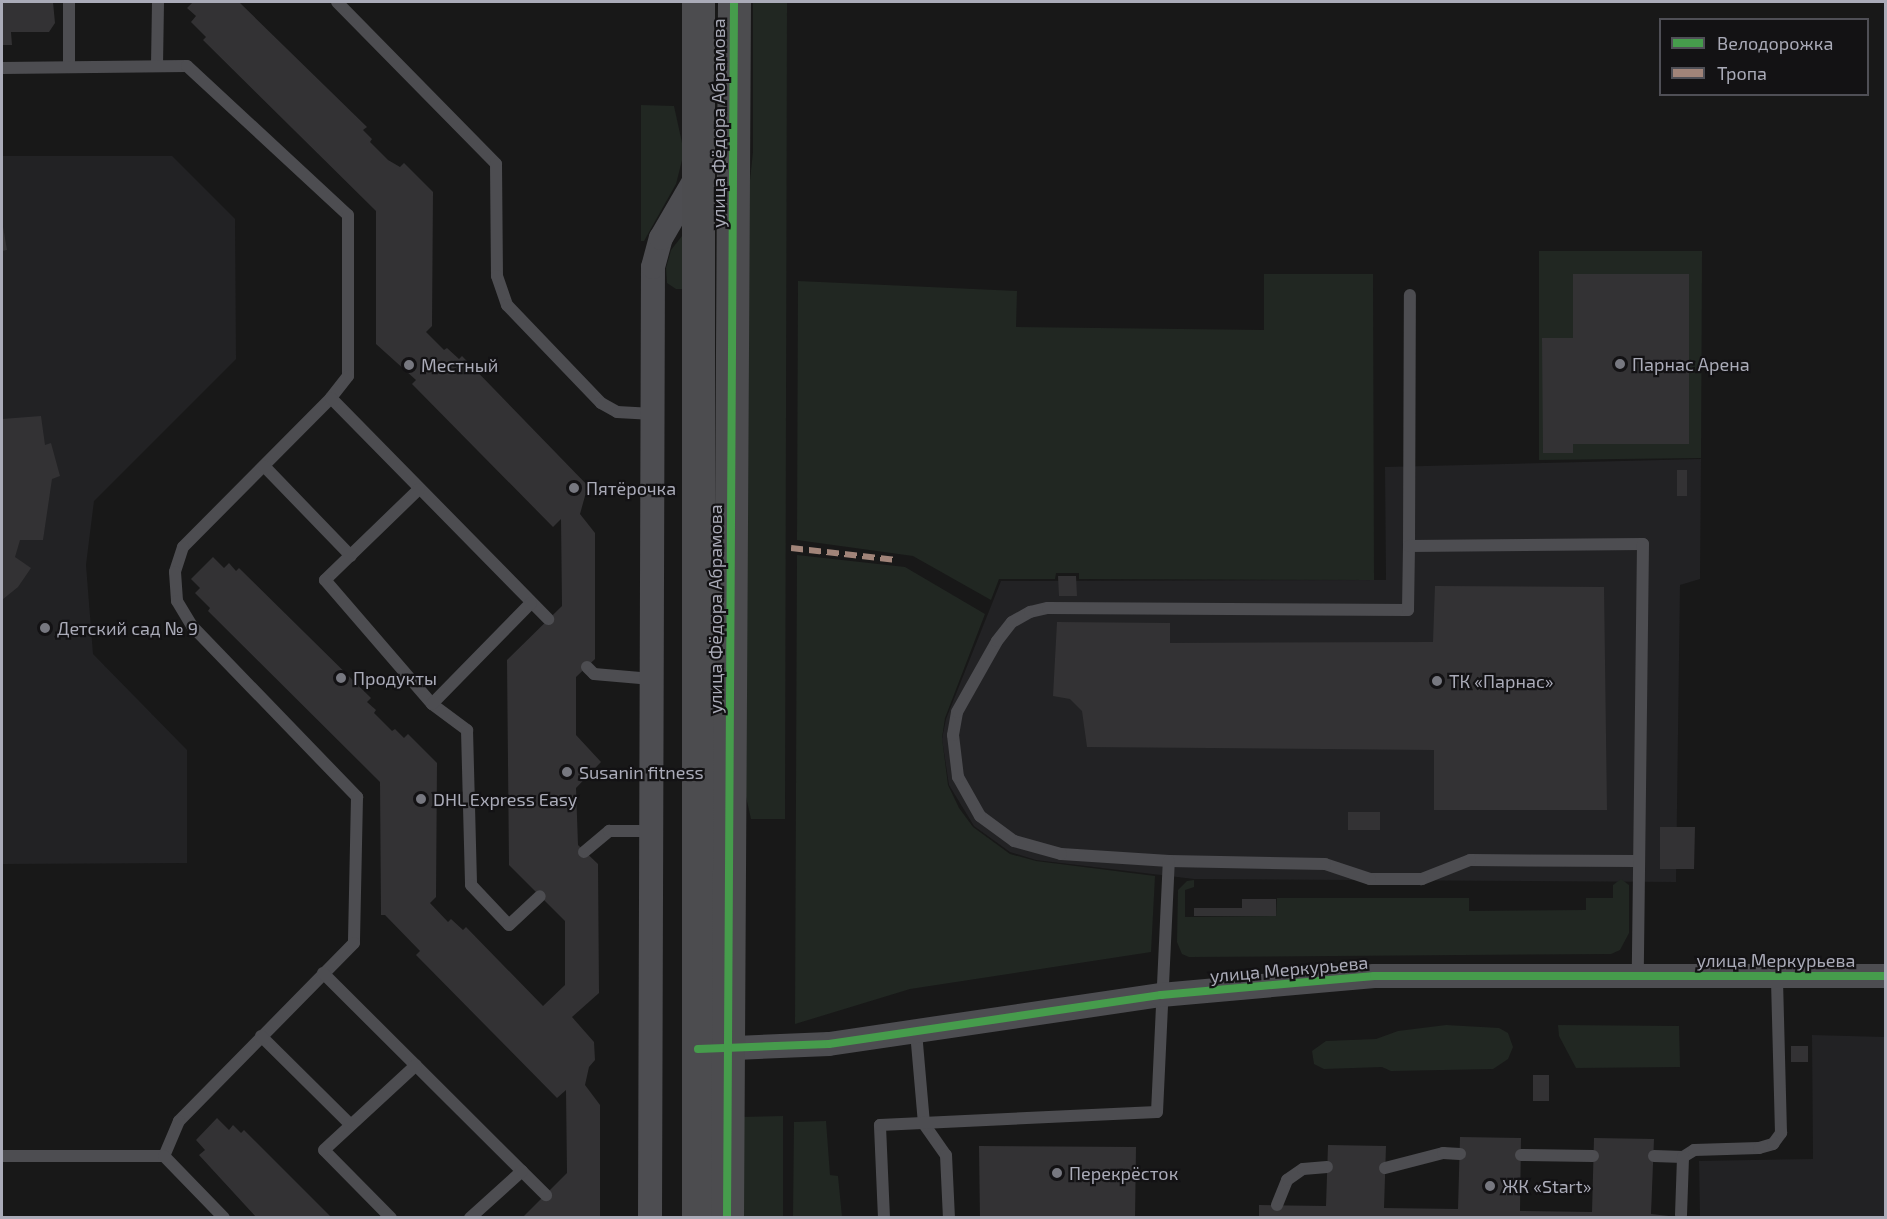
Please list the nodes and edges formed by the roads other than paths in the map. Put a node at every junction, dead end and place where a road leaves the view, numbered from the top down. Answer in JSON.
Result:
{"nodes":[{"id":1,"x":69,"y":2,"type":"edge"},
{"id":2,"x":159,"y":2,"type":"edge"},
{"id":3,"x":338,"y":2,"type":"edge"},
{"id":4,"x":698,"y":2,"type":"edge"},
{"id":5,"x":734,"y":2,"type":"edge"},
{"id":6,"x":157,"y":66,"type":"junction"},
{"id":7,"x":69,"y":67,"type":"junction"},
{"id":8,"x":2,"y":68,"type":"edge"},
{"id":9,"x":700,"y":171,"type":"junction"},
{"id":10,"x":1410,"y":295,"type":"dead end"},
{"id":11,"x":331,"y":398,"type":"junction"},
{"id":12,"x":653,"y":414,"type":"junction"},
{"id":13,"x":264,"y":466,"type":"junction"},
{"id":14,"x":419,"y":489,"type":"junction"},
{"id":15,"x":1409,"y":546,"type":"junction"},
{"id":16,"x":351,"y":556,"type":"junction"},
{"id":17,"x":531,"y":603,"type":"junction"},
{"id":18,"x":548,"y":619,"type":"dead end"},
{"id":19,"x":587,"y":667,"type":"dead end"},
{"id":20,"x":652,"y":679,"type":"junction"},
{"id":21,"x":432,"y":704,"type":"junction"},
{"id":22,"x":651,"y":831,"type":"junction"},
{"id":23,"x":584,"y":852,"type":"dead end"},
{"id":24,"x":1169,"y":861,"type":"junction"},
{"id":25,"x":1638,"y":861,"type":"junction"},
{"id":26,"x":540,"y":896,"type":"dead end"},
{"id":27,"x":323,"y":973,"type":"junction"},
{"id":28,"x":1638,"y":975,"type":"junction"},
{"id":29,"x":1777,"y":975,"type":"junction"},
{"id":30,"x":1886,"y":976,"type":"edge"},
{"id":31,"x":1161,"y":995,"type":"junction"},
{"id":32,"x":915,"y":1032,"type":"junction"},
{"id":33,"x":261,"y":1036,"type":"junction"},
{"id":34,"x":713,"y":1049,"type":"junction"},
{"id":35,"x":416,"y":1065,"type":"junction"},
{"id":36,"x":350,"y":1124,"type":"junction"},
{"id":37,"x":924,"y":1124,"type":"junction"},
{"id":38,"x":1460,"y":1154,"type":"dead end"},
{"id":39,"x":1521,"y":1155,"type":"dead end"},
{"id":40,"x":2,"y":1156,"type":"edge"},
{"id":41,"x":164,"y":1156,"type":"junction"},
{"id":42,"x":1593,"y":1156,"type":"dead end"},
{"id":43,"x":1654,"y":1156,"type":"dead end"},
{"id":44,"x":1683,"y":1157,"type":"junction"},
{"id":45,"x":1328,"y":1167,"type":"dead end"},
{"id":46,"x":1385,"y":1168,"type":"dead end"},
{"id":47,"x":522,"y":1171,"type":"junction"},
{"id":48,"x":546,"y":1195,"type":"dead end"},
{"id":49,"x":1277,"y":1205,"type":"dead end"},
{"id":50,"x":1681,"y":1215,"type":"dead end"},
{"id":51,"x":224,"y":1218,"type":"edge"},
{"id":52,"x":391,"y":1218,"type":"edge"},
{"id":53,"x":470,"y":1218,"type":"edge"},
{"id":54,"x":650,"y":1218,"type":"edge"},
{"id":55,"x":698,"y":1218,"type":"edge"},
{"id":56,"x":727,"y":1218,"type":"edge"},
{"id":57,"x":884,"y":1218,"type":"edge"},
{"id":58,"x":949,"y":1218,"type":"edge"}],
"edges":[{"from":1,"to":7,"type":"lane"},
{"from":2,"to":6,"type":"lane"},
{"from":3,"to":12,"type":"lane"},
{"from":4,"to":9,"type":"street","name":"улица Фёдора Абрамова"},
{"from":5,"to":34,"type":"street","name":"улица Фёдора Абрамова"},
{"from":6,"to":7,"type":"lane"},
{"from":6,"to":11,"type":"lane"},
{"from":7,"to":8,"type":"lane"},
{"from":9,"to":12,"type":"street"},
{"from":9,"to":34,"type":"street","name":"улица Фёдора Абрамова"},
{"from":10,"to":15,"type":"lane"},
{"from":11,"to":13,"type":"lane"},
{"from":11,"to":14,"type":"lane"},
{"from":12,"to":20,"type":"street"},
{"from":13,"to":16,"type":"lane"},
{"from":13,"to":27,"type":"lane"},
{"from":14,"to":16,"type":"lane"},
{"from":14,"to":17,"type":"lane"},
{"from":15,"to":24,"type":"lane"},
{"from":15,"to":25,"type":"lane"},
{"from":16,"to":21,"type":"lane"},
{"from":17,"to":18,"type":"lane"},
{"from":17,"to":21,"type":"lane"},
{"from":19,"to":20,"type":"lane"},
{"from":20,"to":22,"type":"street"},
{"from":21,"to":26,"type":"lane"},
{"from":22,"to":23,"type":"lane"},
{"from":22,"to":54,"type":"street"},
{"from":24,"to":25,"type":"lane"},
{"from":24,"to":31,"type":"lane"},
{"from":25,"to":28,"type":"lane"},
{"from":27,"to":33,"type":"lane"},
{"from":27,"to":35,"type":"lane"},
{"from":28,"to":29,"type":"street","name":"улица Меркурьева"},
{"from":28,"to":31,"type":"street","name":"улица Меркурьева"},
{"from":29,"to":30,"type":"street","name":"улица Меркурьева"},
{"from":29,"to":44,"type":"lane"},
{"from":31,"to":32,"type":"street","name":"улица Меркурьева"},
{"from":31,"to":37,"type":"lane"},
{"from":32,"to":34,"type":"street","name":"улица Меркурьева"},
{"from":32,"to":37,"type":"lane"},
{"from":33,"to":36,"type":"lane"},
{"from":33,"to":41,"type":"lane"},
{"from":34,"to":55,"type":"street","name":"улица Фёдора Абрамова"},
{"from":34,"to":56,"type":"street","name":"улица Фёдора Абрамова"},
{"from":35,"to":36,"type":"lane"},
{"from":35,"to":47,"type":"lane"},
{"from":36,"to":52,"type":"lane"},
{"from":37,"to":57,"type":"lane"},
{"from":37,"to":58,"type":"lane"},
{"from":38,"to":46,"type":"lane"},
{"from":39,"to":42,"type":"lane"},
{"from":40,"to":41,"type":"lane"},
{"from":41,"to":51,"type":"lane"},
{"from":43,"to":44,"type":"lane"},
{"from":44,"to":50,"type":"lane"},
{"from":45,"to":49,"type":"lane"},
{"from":47,"to":48,"type":"lane"},
{"from":47,"to":53,"type":"lane"}]}
